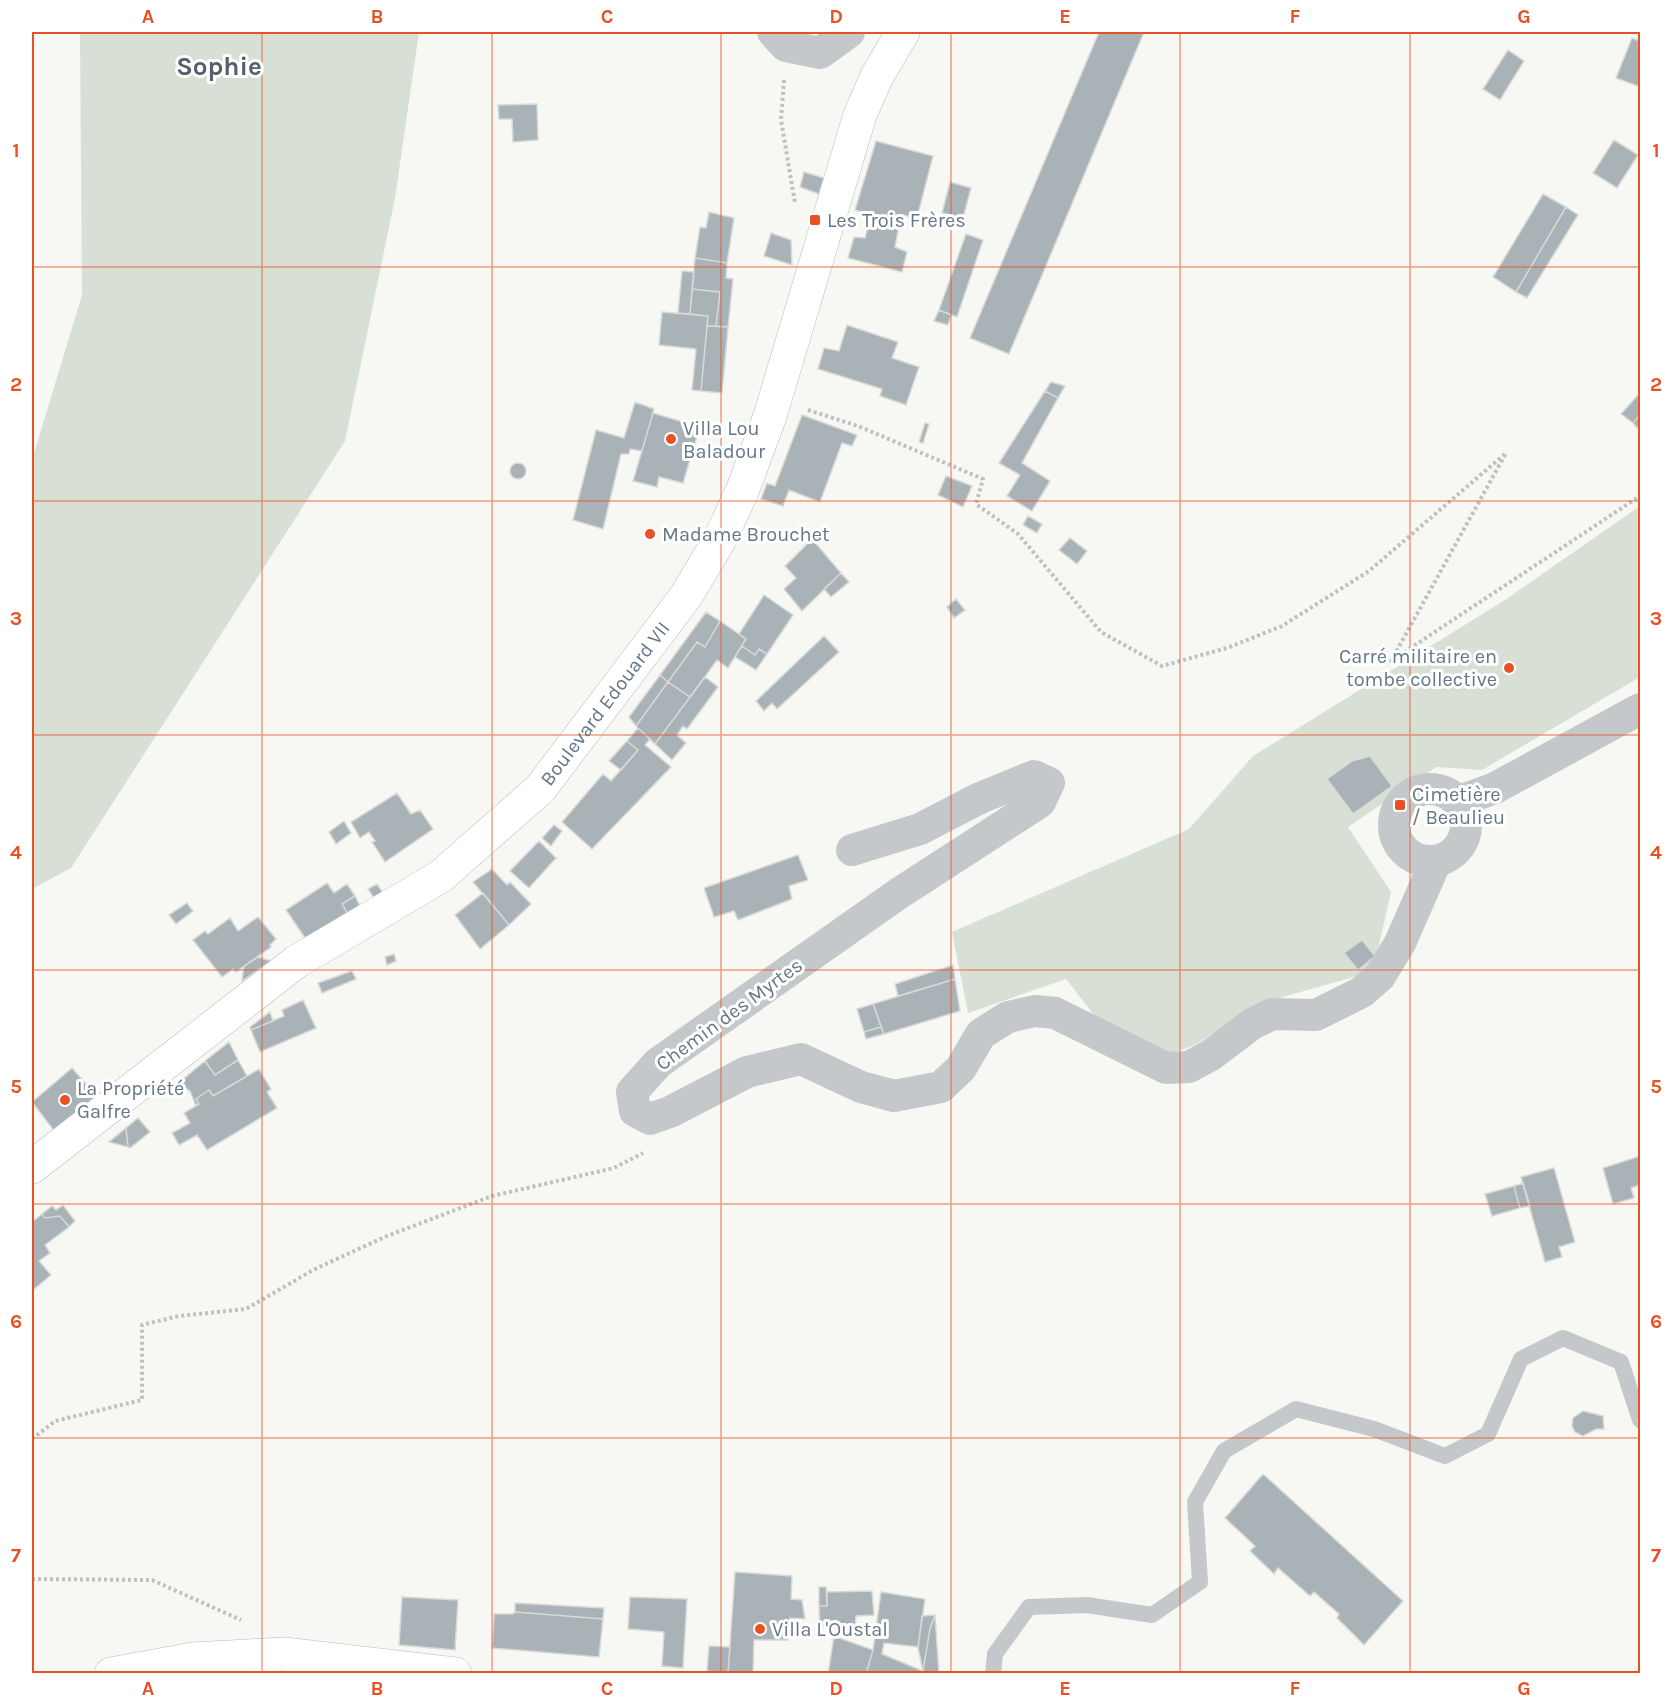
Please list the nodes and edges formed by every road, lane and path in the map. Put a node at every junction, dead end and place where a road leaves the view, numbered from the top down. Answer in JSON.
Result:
{"nodes":[{"id":1,"x":849,"y":32,"type":"edge"},
{"id":2,"x":903,"y":32,"type":"edge"},
{"id":3,"x":780,"y":38,"type":"edge"},
{"id":4,"x":795,"y":206,"type":"dead end"},
{"id":5,"x":775,"y":400,"type":"junction"},
{"id":6,"x":1641,"y":496,"type":"edge"},
{"id":7,"x":1641,"y":709,"type":"edge"},
{"id":8,"x":1457,"y":802,"type":"junction"},
{"id":9,"x":852,"y":849,"type":"dead end"},
{"id":10,"x":1436,"y":861,"type":"junction"},
{"id":11,"x":645,"y":1152,"type":"dead end"},
{"id":12,"x":32,"y":1167,"type":"edge"},
{"id":13,"x":1641,"y":1420,"type":"edge"},
{"id":14,"x":32,"y":1439,"type":"edge"},
{"id":15,"x":32,"y":1579,"type":"edge"},
{"id":16,"x":284,"y":1654,"type":"junction"},
{"id":17,"x":111,"y":1674,"type":"edge"},
{"id":18,"x":455,"y":1674,"type":"edge"},
{"id":19,"x":993,"y":1674,"type":"edge"}],
"edges":[{"from":1,"to":3,"type":"street"},
{"from":2,"to":5,"type":"street","name":"Boulevard Edouard VII"},
{"from":3,"to":4,"type":"path"},
{"from":5,"to":6,"type":"path"},
{"from":5,"to":12,"type":"street","name":"Boulevard Edouard VII"},
{"from":7,"to":8,"type":"street"},
{"from":8,"to":10,"type":"street"},
{"from":8,"to":10,"type":"street"},
{"from":9,"to":10,"type":"street","name":"Chemin des Myrtes"},
{"from":11,"to":14,"type":"path"},
{"from":13,"to":19,"type":"lane"},
{"from":15,"to":16,"type":"path"},
{"from":16,"to":17,"type":"street"},
{"from":16,"to":18,"type":"street"}]}
